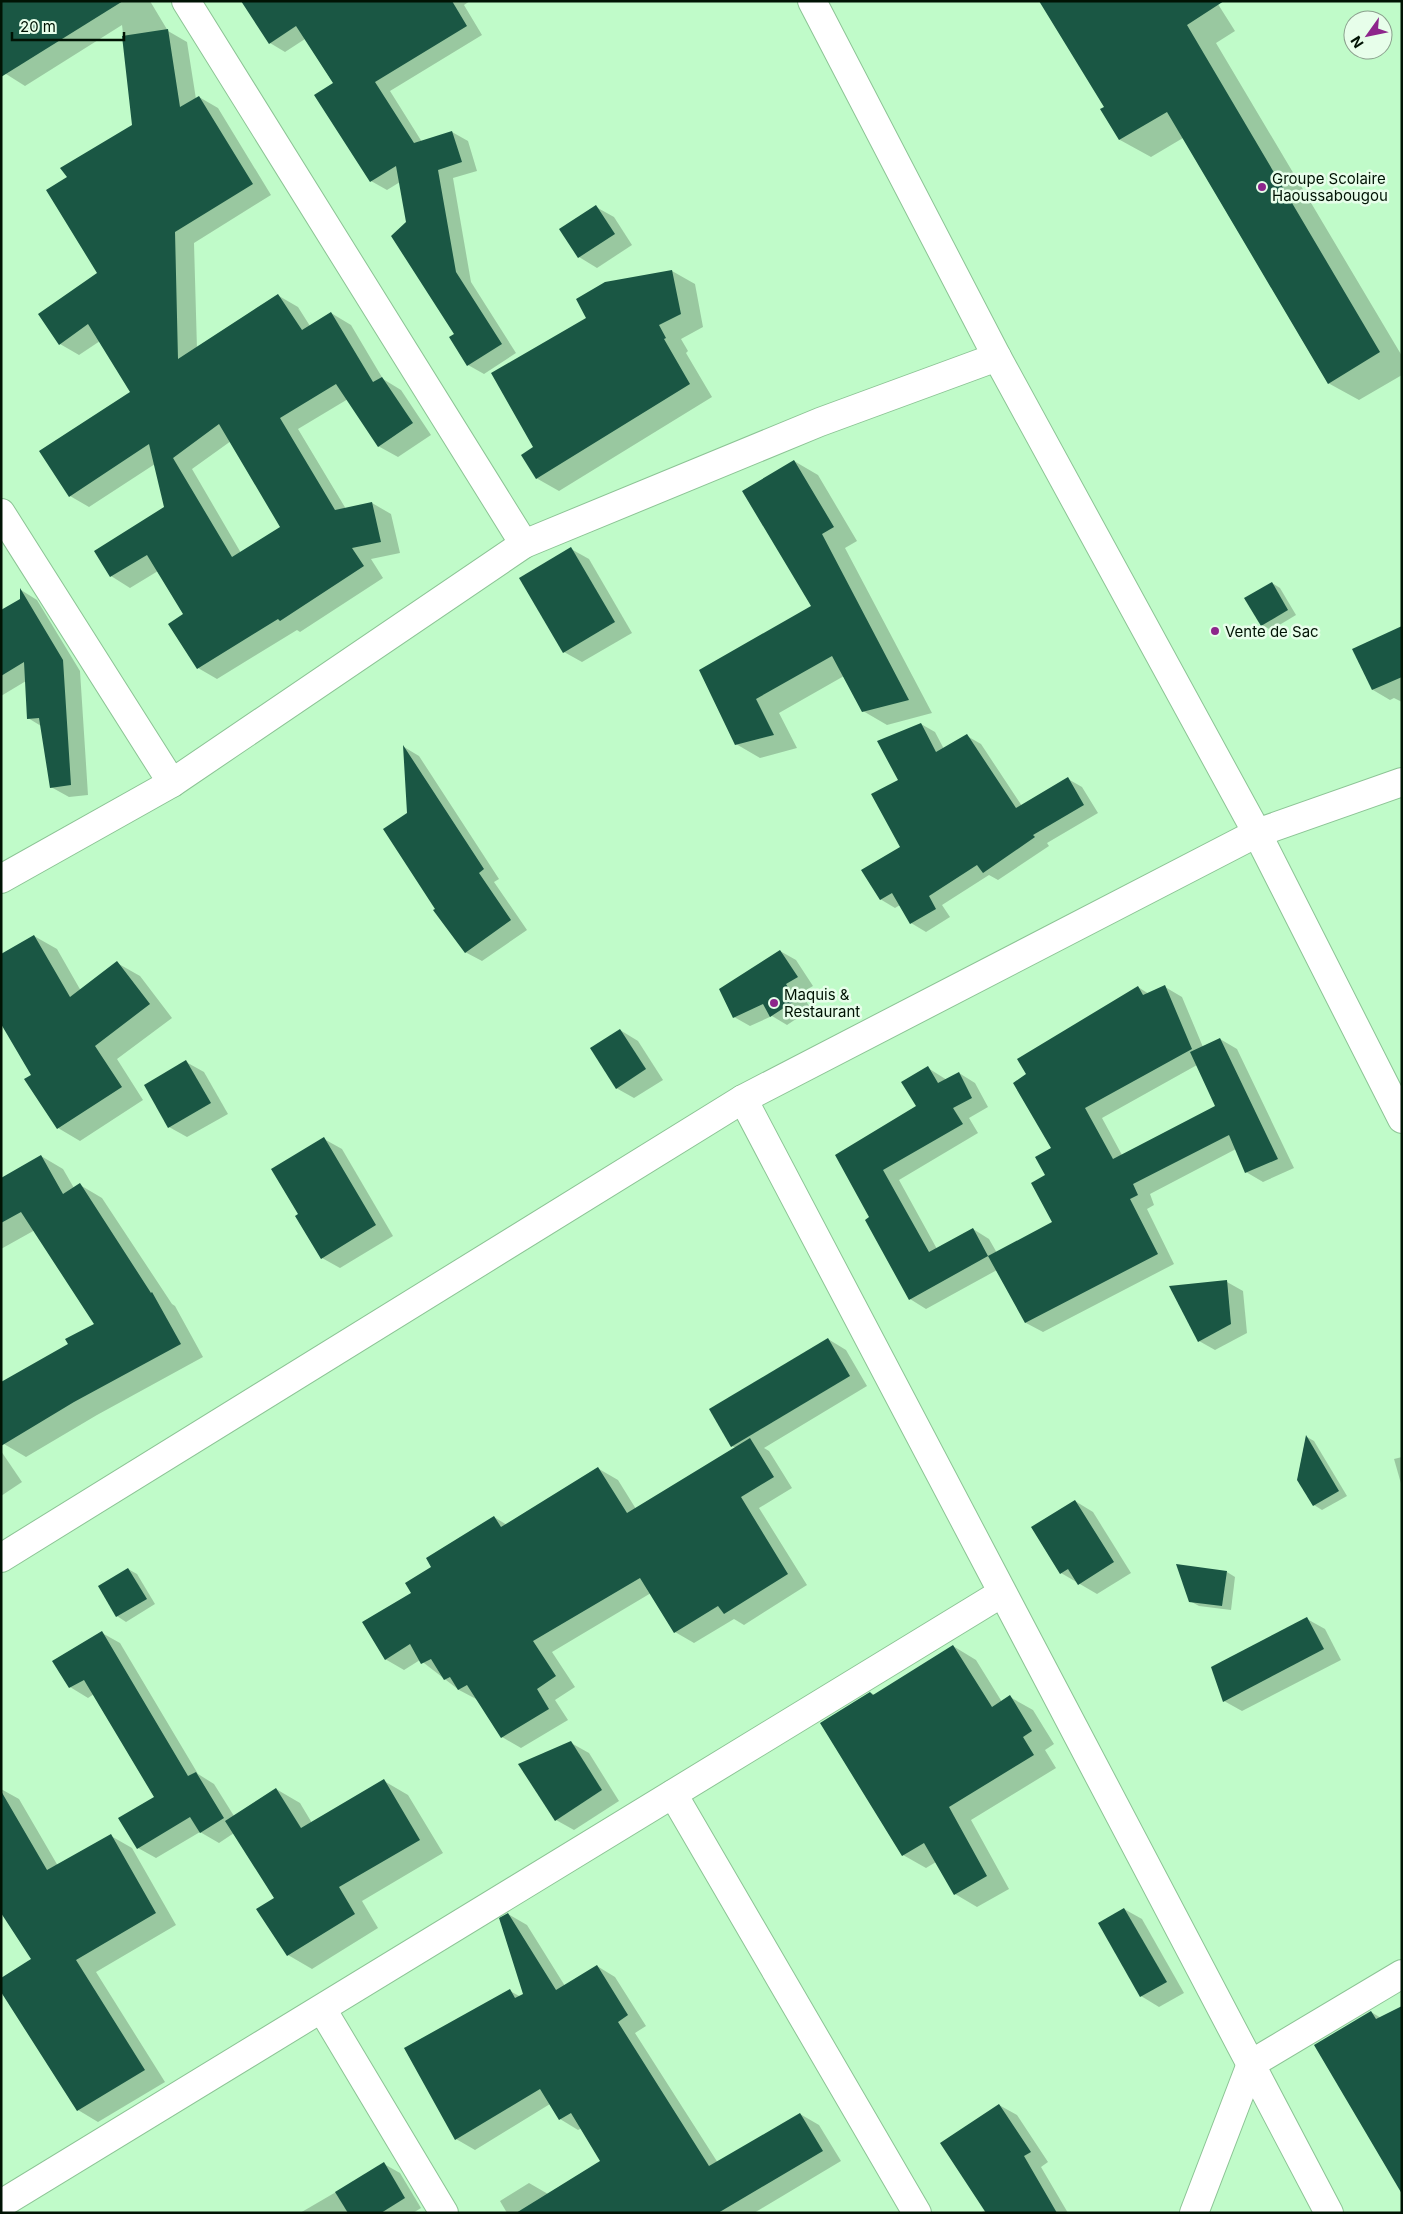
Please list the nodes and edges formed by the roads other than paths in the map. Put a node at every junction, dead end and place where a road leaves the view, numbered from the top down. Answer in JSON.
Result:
{"nodes":[{"id":1,"x":186,"y":1,"type":"edge"},
{"id":2,"x":812,"y":1,"type":"edge"},
{"id":3,"x":998,"y":358,"type":"junction"},
{"id":4,"x":1,"y":513,"type":"edge"},
{"id":5,"x":524,"y":544,"type":"junction"},
{"id":6,"x":1402,"y":782,"type":"edge"},
{"id":7,"x":172,"y":783,"type":"junction"},
{"id":8,"x":1257,"y":833,"type":"junction"},
{"id":9,"x":1,"y":879,"type":"edge"},
{"id":10,"x":743,"y":1099,"type":"junction"},
{"id":11,"x":1402,"y":1119,"type":"edge"},
{"id":12,"x":1,"y":1558,"type":"edge"},
{"id":13,"x":1002,"y":1593,"type":"junction"},
{"id":14,"x":673,"y":1794,"type":"junction"},
{"id":15,"x":1402,"y":1974,"type":"edge"},
{"id":16,"x":322,"y":2009,"type":"junction"},
{"id":17,"x":1251,"y":2064,"type":"junction"},
{"id":18,"x":1,"y":2204,"type":"edge"},
{"id":19,"x":444,"y":2213,"type":"edge"},
{"id":20,"x":917,"y":2213,"type":"edge"},
{"id":21,"x":1194,"y":2213,"type":"edge"},
{"id":22,"x":1329,"y":2213,"type":"edge"}],
"edges":[{"from":1,"to":5,"type":"street"},
{"from":2,"to":3,"type":"street"},
{"from":3,"to":5,"type":"street"},
{"from":3,"to":8,"type":"street"},
{"from":4,"to":7,"type":"street"},
{"from":5,"to":7,"type":"street"},
{"from":6,"to":8,"type":"street"},
{"from":7,"to":9,"type":"street"},
{"from":8,"to":10,"type":"street"},
{"from":8,"to":11,"type":"street"},
{"from":10,"to":12,"type":"street"},
{"from":10,"to":13,"type":"street"},
{"from":13,"to":14,"type":"street"},
{"from":13,"to":17,"type":"street"},
{"from":14,"to":16,"type":"street"},
{"from":14,"to":20,"type":"street"},
{"from":15,"to":17,"type":"street"},
{"from":16,"to":18,"type":"street"},
{"from":16,"to":19,"type":"street"},
{"from":17,"to":21,"type":"street"},
{"from":17,"to":22,"type":"street"}]}
